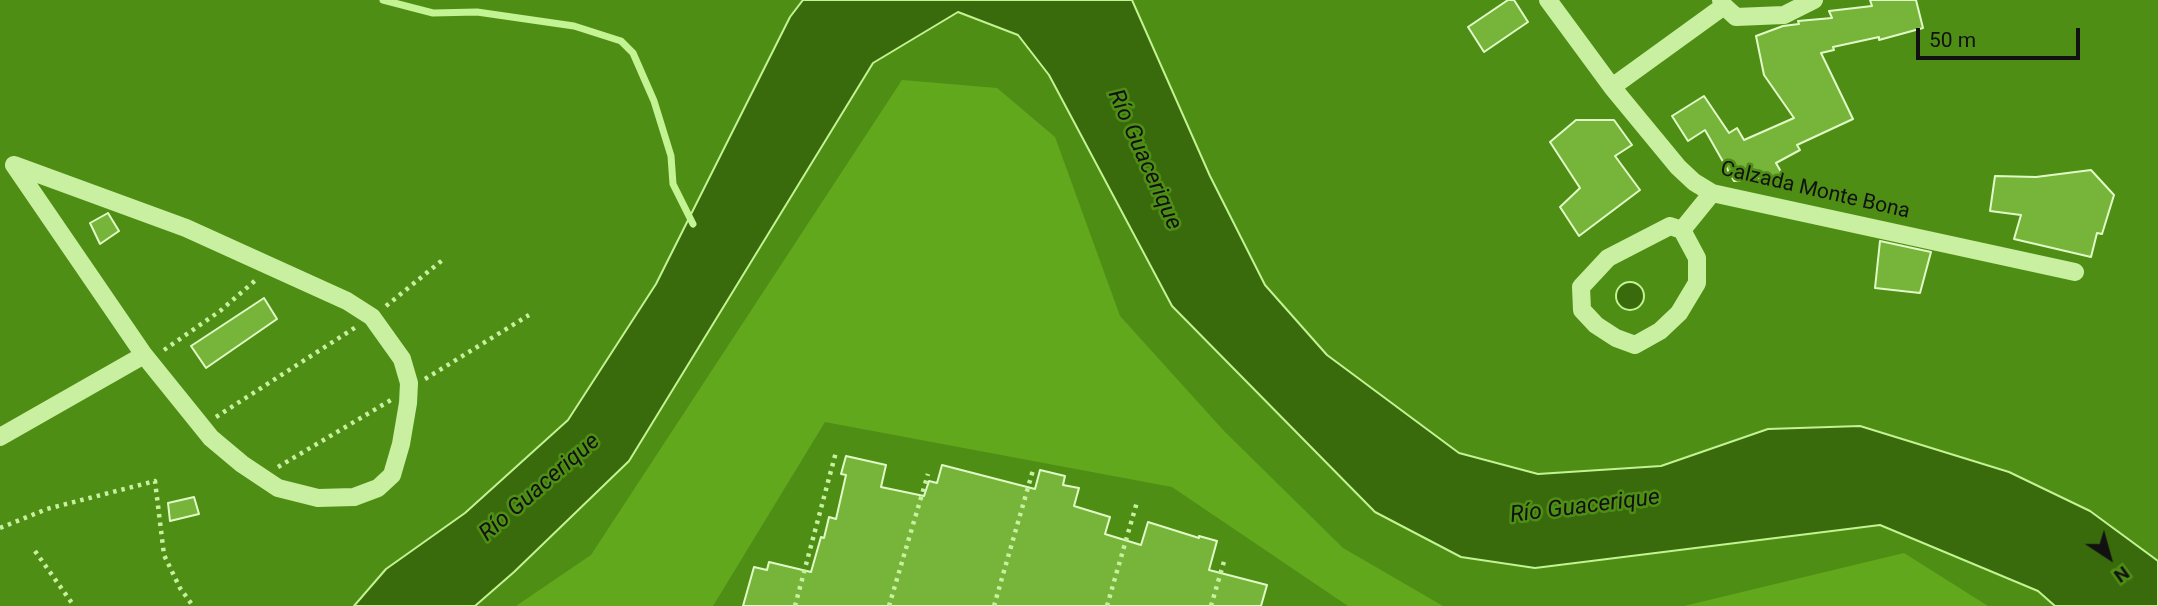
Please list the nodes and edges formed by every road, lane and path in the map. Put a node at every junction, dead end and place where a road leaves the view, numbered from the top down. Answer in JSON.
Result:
{"nodes":[{"id":1,"x":1548,"y":0,"type":"edge"},
{"id":2,"x":1814,"y":0,"type":"edge"},
{"id":3,"x":1723,"y":3,"type":"edge"},
{"id":4,"x":1612,"y":87,"type":"junction"},
{"id":5,"x":1712,"y":193,"type":"junction"},
{"id":6,"x":1682,"y":230,"type":"junction"},
{"id":7,"x":445,"y":258,"type":"dead end"},
{"id":8,"x":271,"y":267,"type":"junction"},
{"id":9,"x":2075,"y":272,"type":"dead end"},
{"id":10,"x":372,"y":317,"type":"junction"},
{"id":11,"x":146,"y":358,"type":"junction"},
{"id":12,"x":202,"y":427,"type":"junction"},
{"id":13,"x":3,"y":429,"type":"edge"},
{"id":14,"x":836,"y":452,"type":"dead end"},
{"id":15,"x":1033,"y":470,"type":"dead end"},
{"id":16,"x":928,"y":474,"type":"dead end"},
{"id":17,"x":1137,"y":502,"type":"dead end"},
{"id":18,"x":0,"y":528,"type":"edge"},
{"id":19,"x":35,"y":551,"type":"dead end"},
{"id":20,"x":1225,"y":558,"type":"dead end"},
{"id":21,"x":74,"y":606,"type":"edge"},
{"id":22,"x":193,"y":606,"type":"edge"},
{"id":23,"x":795,"y":606,"type":"edge"},
{"id":24,"x":888,"y":606,"type":"edge"},
{"id":25,"x":994,"y":606,"type":"edge"},
{"id":26,"x":1107,"y":606,"type":"edge"},
{"id":27,"x":1211,"y":606,"type":"edge"}],
"edges":[{"from":1,"to":4,"type":"street","name":"Calzada Monte Bona"},
{"from":2,"to":3,"type":"street"},
{"from":3,"to":4,"type":"street"},
{"from":4,"to":5,"type":"street","name":"Calzada Monte Bona"},
{"from":5,"to":6,"type":"street"},
{"from":5,"to":9,"type":"street","name":"Calzada Monte Bona"},
{"from":6,"to":6,"type":"street"},
{"from":7,"to":10,"type":"path"},
{"from":8,"to":10,"type":"street"},
{"from":8,"to":11,"type":"path"},
{"from":8,"to":11,"type":"street"},
{"from":10,"to":12,"type":"path"},
{"from":10,"to":12,"type":"street"},
{"from":11,"to":12,"type":"street"},
{"from":11,"to":13,"type":"street"},
{"from":14,"to":23,"type":"path"},
{"from":15,"to":25,"type":"path"},
{"from":16,"to":24,"type":"path"},
{"from":17,"to":26,"type":"path"},
{"from":18,"to":22,"type":"path"},
{"from":19,"to":21,"type":"path"},
{"from":20,"to":27,"type":"path"}]}
